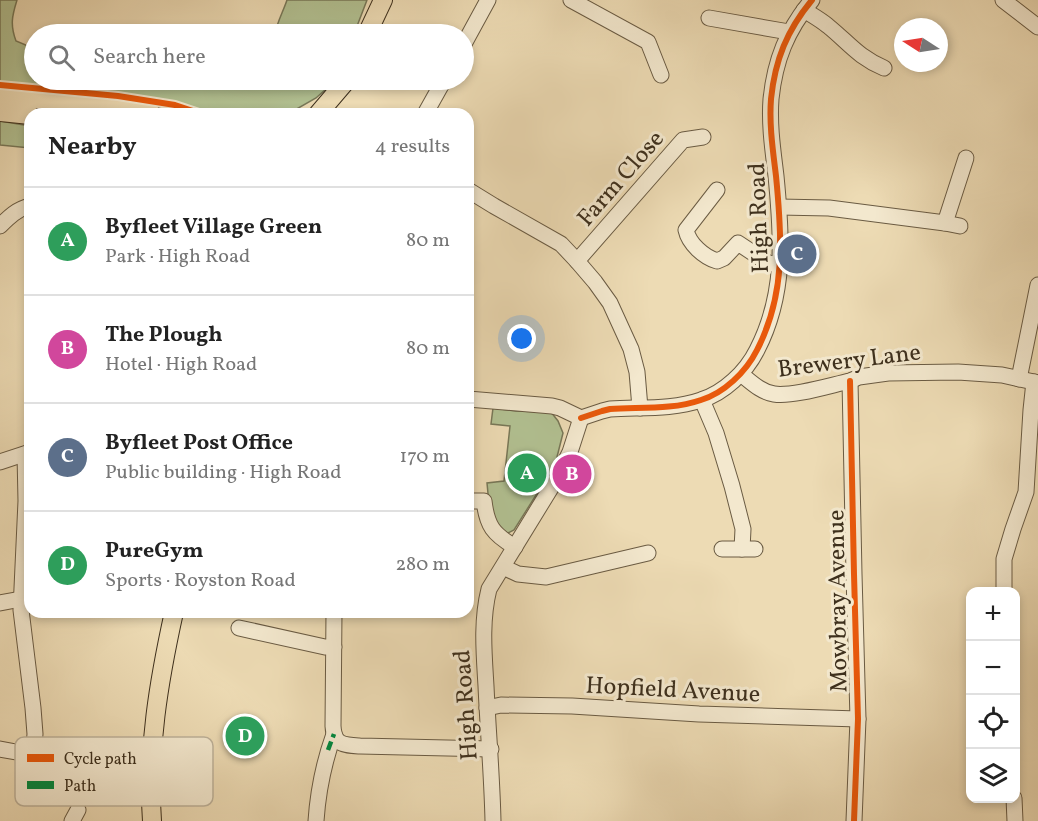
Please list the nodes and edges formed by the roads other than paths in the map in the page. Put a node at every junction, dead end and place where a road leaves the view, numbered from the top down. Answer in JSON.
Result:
{"nodes":[{"id":1,"x":383,"y":0,"type":"edge"},
{"id":2,"x":488,"y":0,"type":"edge"},
{"id":3,"x":571,"y":0,"type":"edge"},
{"id":4,"x":1003,"y":0,"type":"edge"},
{"id":5,"x":808,"y":5,"type":"edge"},
{"id":6,"x":709,"y":18,"type":"dead end"},
{"id":7,"x":372,"y":24,"type":"edge"},
{"id":8,"x":474,"y":26,"type":"edge"},
{"id":9,"x":1038,"y":27,"type":"edge"},
{"id":10,"x":789,"y":32,"type":"junction"},
{"id":11,"x":884,"y":68,"type":"dead end"},
{"id":12,"x":661,"y":75,"type":"dead end"},
{"id":13,"x":338,"y":90,"type":"edge"},
{"id":14,"x":343,"y":90,"type":"edge"},
{"id":15,"x":438,"y":90,"type":"edge"},
{"id":16,"x":0,"y":96,"type":"edge"},
{"id":17,"x":108,"y":108,"type":"edge"},
{"id":18,"x":323,"y":108,"type":"edge"},
{"id":19,"x":335,"y":108,"type":"edge"},
{"id":20,"x":428,"y":108,"type":"edge"},
{"id":21,"x":0,"y":112,"type":"edge"},
{"id":22,"x":24,"y":114,"type":"edge"},
{"id":23,"x":703,"y":137,"type":"dead end"},
{"id":24,"x":966,"y":158,"type":"dead end"},
{"id":25,"x":717,"y":190,"type":"dead end"},
{"id":26,"x":474,"y":193,"type":"edge"},
{"id":27,"x":779,"y":207,"type":"junction"},
{"id":28,"x":24,"y":208,"type":"edge"},
{"id":29,"x":945,"y":223,"type":"junction"},
{"id":30,"x":0,"y":226,"type":"edge"},
{"id":31,"x":960,"y":226,"type":"dead end"},
{"id":32,"x":577,"y":261,"type":"junction"},
{"id":33,"x":780,"y":265,"type":"junction"},
{"id":34,"x":1038,"y":285,"type":"edge"},
{"id":35,"x":741,"y":374,"type":"junction"},
{"id":36,"x":850,"y":381,"type":"junction"},
{"id":37,"x":1030,"y":381,"type":"edge"},
{"id":38,"x":474,"y":399,"type":"edge"},
{"id":39,"x":702,"y":400,"type":"junction"},
{"id":40,"x":640,"y":408,"type":"junction"},
{"id":41,"x":581,"y":418,"type":"junction"},
{"id":42,"x":24,"y":454,"type":"edge"},
{"id":43,"x":0,"y":462,"type":"edge"},
{"id":44,"x":1032,"y":492,"type":"edge"},
{"id":45,"x":474,"y":501,"type":"edge"},
{"id":46,"x":24,"y":540,"type":"edge"},
{"id":47,"x":515,"y":547,"type":"junction"},
{"id":48,"x":722,"y":549,"type":"dead end"},
{"id":49,"x":648,"y":553,"type":"dead end"},
{"id":50,"x":502,"y":567,"type":"junction"},
{"id":51,"x":1004,"y":587,"type":"edge"},
{"id":52,"x":21,"y":599,"type":"junction"},
{"id":53,"x":0,"y":603,"type":"edge"},
{"id":54,"x":173,"y":618,"type":"edge"},
{"id":55,"x":333,"y":618,"type":"edge"},
{"id":56,"x":239,"y":628,"type":"dead end"},
{"id":57,"x":334,"y":647,"type":"junction"},
{"id":58,"x":487,"y":708,"type":"junction"},
{"id":59,"x":858,"y":719,"type":"junction"},
{"id":60,"x":333,"y":734,"type":"junction"},
{"id":61,"x":35,"y":737,"type":"edge"},
{"id":62,"x":153,"y":737,"type":"edge"},
{"id":63,"x":0,"y":749,"type":"edge"},
{"id":64,"x":491,"y":749,"type":"junction"},
{"id":65,"x":15,"y":752,"type":"edge"},
{"id":66,"x":1014,"y":803,"type":"edge"},
{"id":67,"x":152,"y":806,"type":"edge"},
{"id":68,"x":152,"y":821,"type":"edge"},
{"id":69,"x":316,"y":821,"type":"edge"},
{"id":70,"x":493,"y":821,"type":"edge"},
{"id":71,"x":854,"y":821,"type":"edge"},
{"id":72,"x":1015,"y":821,"type":"edge"}],
"edges":[{"from":1,"to":7,"type":"main road"},
{"from":2,"to":8,"type":"street"},
{"from":3,"to":12,"type":"street"},
{"from":4,"to":9,"type":"street"},
{"from":5,"to":10,"type":"street","name":"High Road"},
{"from":5,"to":11,"type":"street"},
{"from":6,"to":10,"type":"street"},
{"from":10,"to":27,"type":"street","name":"High Road"},
{"from":13,"to":18,"type":"main road"},
{"from":14,"to":19,"type":"main road"},
{"from":15,"to":20,"type":"street"},
{"from":16,"to":17,"type":"main road"},
{"from":21,"to":22,"type":"main road"},
{"from":23,"to":32,"type":"street","name":"Farm Close"},
{"from":24,"to":29,"type":"street"},
{"from":25,"to":33,"type":"street"},
{"from":26,"to":32,"type":"street"},
{"from":27,"to":29,"type":"street"},
{"from":27,"to":33,"type":"street","name":"High Road"},
{"from":28,"to":30,"type":"street"},
{"from":29,"to":31,"type":"street"},
{"from":32,"to":40,"type":"street"},
{"from":33,"to":35,"type":"street","name":"High Road"},
{"from":34,"to":37,"type":"street"},
{"from":35,"to":36,"type":"street","name":"Brewery Lane"},
{"from":35,"to":39,"type":"street","name":"High Road"},
{"from":36,"to":37,"type":"street","name":"Brewery Lane"},
{"from":36,"to":59,"type":"street","name":"Mowbray Avenue"},
{"from":37,"to":44,"type":"street"},
{"from":38,"to":41,"type":"street"},
{"from":39,"to":40,"type":"street","name":"High Road"},
{"from":39,"to":48,"type":"street"},
{"from":40,"to":41,"type":"street","name":"High Road"},
{"from":41,"to":47,"type":"street","name":"High Road"},
{"from":42,"to":43,"type":"street"},
{"from":44,"to":51,"type":"street"},
{"from":45,"to":47,"type":"street"},
{"from":46,"to":52,"type":"street"},
{"from":47,"to":50,"type":"street","name":"High Road"},
{"from":49,"to":50,"type":"street"},
{"from":50,"to":58,"type":"street","name":"High Road"},
{"from":52,"to":53,"type":"street"},
{"from":52,"to":61,"type":"street"},
{"from":54,"to":62,"type":"main road"},
{"from":55,"to":57,"type":"street"},
{"from":56,"to":57,"type":"street"},
{"from":57,"to":60,"type":"street"},
{"from":58,"to":59,"type":"street","name":"Hopfield Avenue"},
{"from":58,"to":64,"type":"street","name":"High Road"},
{"from":59,"to":71,"type":"street","name":"Mowbray Avenue"},
{"from":60,"to":64,"type":"street"},
{"from":60,"to":69,"type":"street"},
{"from":63,"to":65,"type":"street"},
{"from":64,"to":70,"type":"street","name":"High Road"},
{"from":66,"to":72,"type":"street"},
{"from":67,"to":68,"type":"main road"}]}
